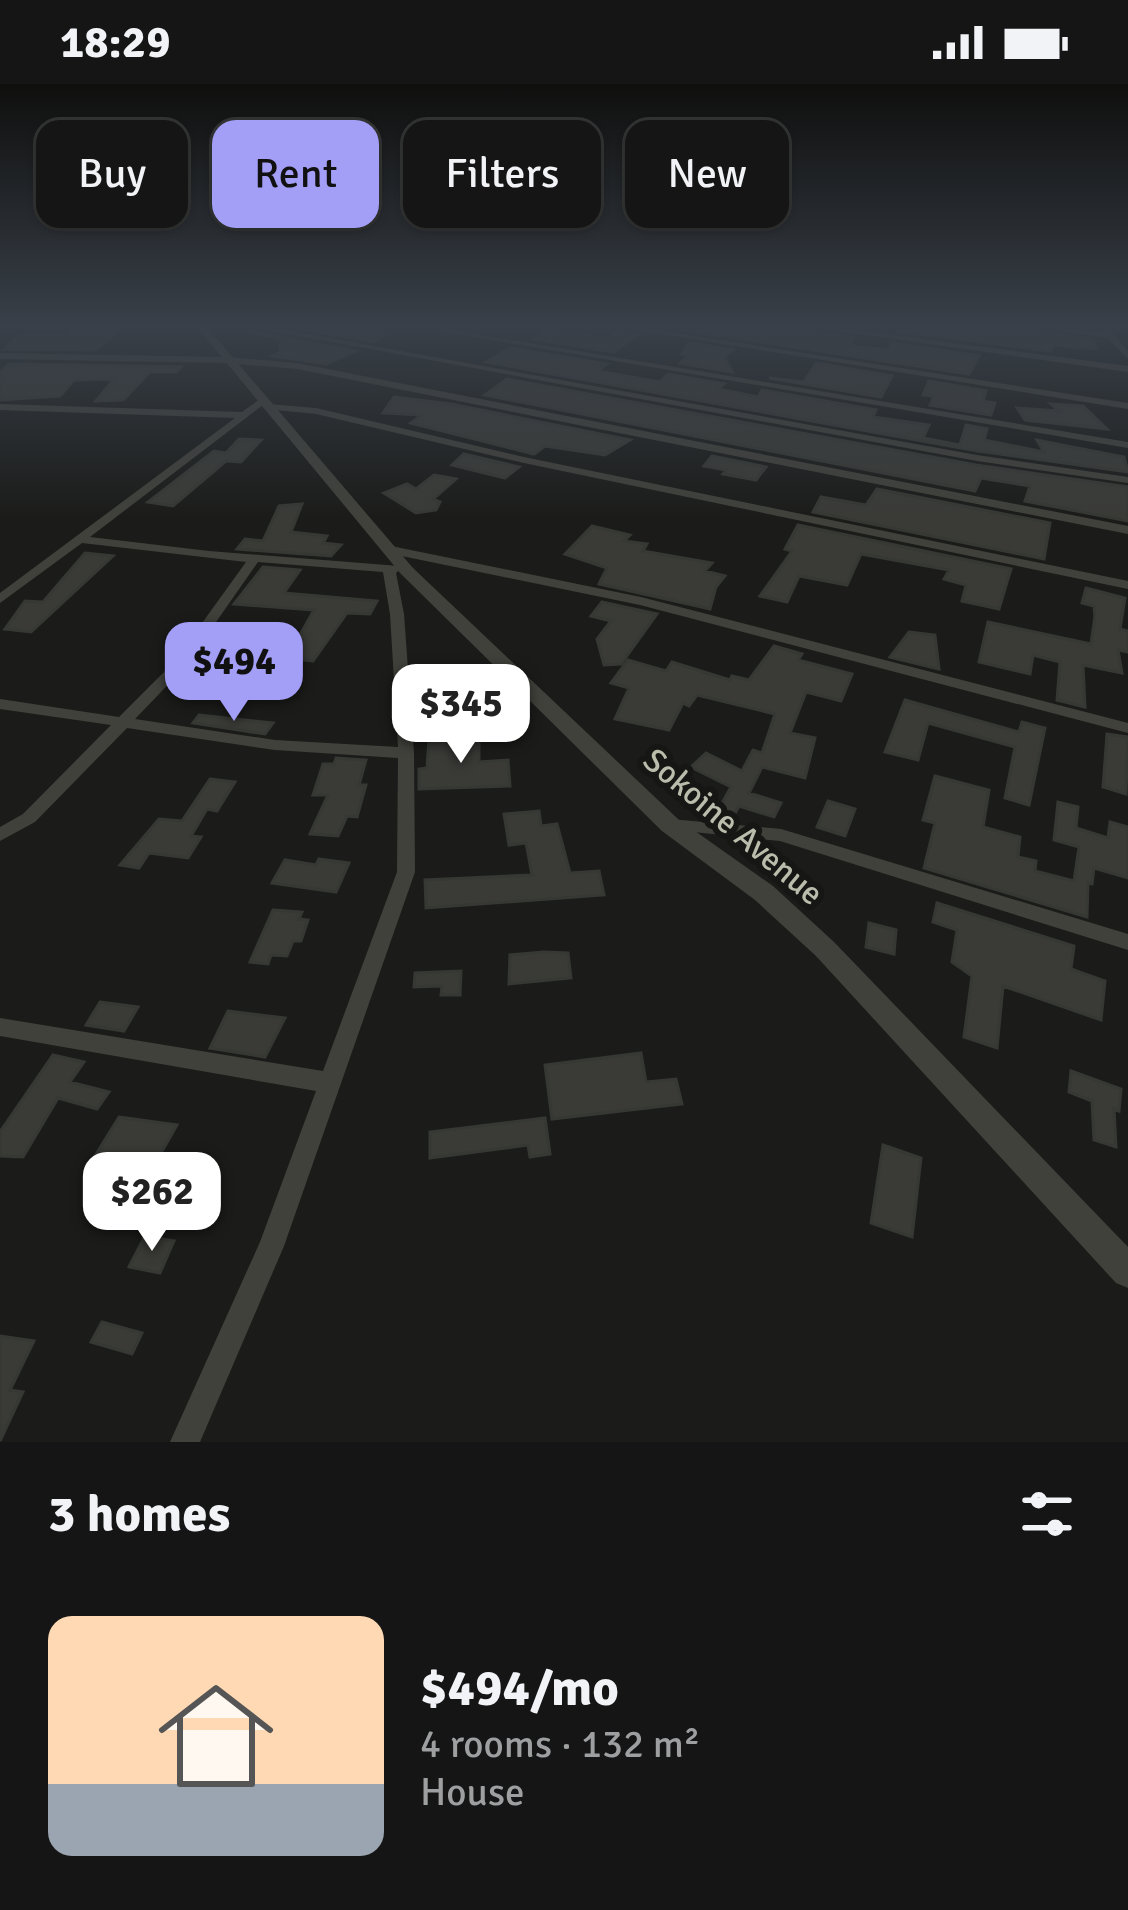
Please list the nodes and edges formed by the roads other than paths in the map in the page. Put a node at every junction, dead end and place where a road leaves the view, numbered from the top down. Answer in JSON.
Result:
{"nodes":[{"id":1,"x":253,"y":389,"type":"edge"},
{"id":2,"x":415,"y":389,"type":"edge"},
{"id":3,"x":599,"y":389,"type":"edge"},
{"id":4,"x":794,"y":389,"type":"edge"},
{"id":5,"x":1022,"y":389,"type":"edge"},
{"id":6,"x":265,"y":404,"type":"junction"},
{"id":7,"x":1128,"y":406,"type":"edge"},
{"id":8,"x":0,"y":407,"type":"edge"},
{"id":9,"x":241,"y":415,"type":"junction"},
{"id":10,"x":1128,"y":445,"type":"edge"},
{"id":11,"x":1128,"y":480,"type":"edge"},
{"id":12,"x":1128,"y":530,"type":"edge"},
{"id":13,"x":79,"y":538,"type":"junction"},
{"id":14,"x":254,"y":559,"type":"junction"},
{"id":15,"x":396,"y":563,"type":"junction"},
{"id":16,"x":1128,"y":585,"type":"edge"},
{"id":17,"x":0,"y":599,"type":"edge"},
{"id":18,"x":0,"y":704,"type":"edge"},
{"id":19,"x":120,"y":724,"type":"junction"},
{"id":20,"x":1128,"y":728,"type":"edge"},
{"id":21,"x":406,"y":753,"type":"junction"},
{"id":22,"x":670,"y":825,"type":"junction"},
{"id":23,"x":0,"y":835,"type":"edge"},
{"id":24,"x":1128,"y":942,"type":"edge"},
{"id":25,"x":0,"y":1027,"type":"edge"},
{"id":26,"x":332,"y":1083,"type":"junction"},
{"id":27,"x":1128,"y":1271,"type":"edge"},
{"id":28,"x":185,"y":1442,"type":"edge"}],
"edges":[{"from":1,"to":6,"type":"street","name":"Sokoine Avenue"},
{"from":2,"to":12,"type":"street"},
{"from":3,"to":11,"type":"street"},
{"from":4,"to":10,"type":"street"},
{"from":5,"to":7,"type":"street"},
{"from":6,"to":9,"type":"street"},
{"from":6,"to":15,"type":"street","name":"Sokoine Avenue"},
{"from":6,"to":16,"type":"street"},
{"from":8,"to":9,"type":"street"},
{"from":9,"to":13,"type":"street"},
{"from":13,"to":14,"type":"street"},
{"from":13,"to":17,"type":"street"},
{"from":14,"to":15,"type":"street"},
{"from":14,"to":19,"type":"street"},
{"from":15,"to":20,"type":"street"},
{"from":15,"to":21,"type":"street"},
{"from":15,"to":22,"type":"street","name":"Sokoine Avenue"},
{"from":18,"to":19,"type":"street"},
{"from":19,"to":21,"type":"street"},
{"from":19,"to":23,"type":"street"},
{"from":21,"to":26,"type":"street"},
{"from":22,"to":24,"type":"street"},
{"from":22,"to":27,"type":"street","name":"Sokoine Avenue"},
{"from":25,"to":26,"type":"street"},
{"from":26,"to":28,"type":"street"}]}
